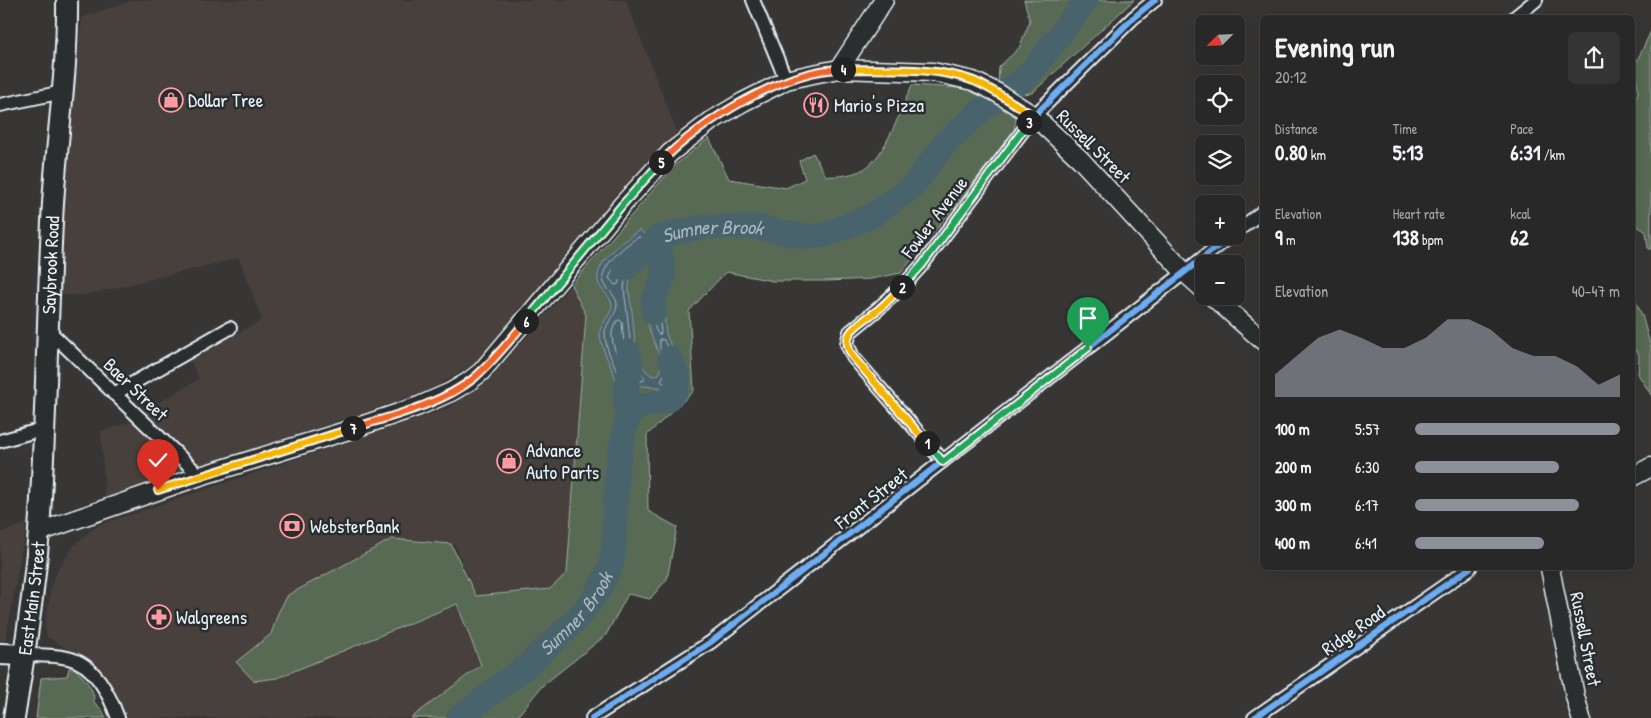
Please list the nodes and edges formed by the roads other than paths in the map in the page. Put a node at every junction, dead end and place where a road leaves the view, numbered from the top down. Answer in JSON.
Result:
{"nodes":[{"id":1,"x":67,"y":0,"type":"edge"},
{"id":2,"x":753,"y":0,"type":"edge"},
{"id":3,"x":884,"y":0,"type":"edge"},
{"id":4,"x":1155,"y":0,"type":"edge"},
{"id":5,"x":1536,"y":0,"type":"edge"},
{"id":6,"x":1518,"y":15,"type":"edge"},
{"id":7,"x":839,"y":69,"type":"junction"},
{"id":8,"x":786,"y":80,"type":"junction"},
{"id":9,"x":63,"y":92,"type":"junction"},
{"id":10,"x":0,"y":105,"type":"edge"},
{"id":11,"x":1034,"y":116,"type":"junction"},
{"id":12,"x":1260,"y":214,"type":"edge"},
{"id":13,"x":1245,"y":225,"type":"edge"},
{"id":14,"x":1219,"y":245,"type":"edge"},
{"id":15,"x":1184,"y":272,"type":"junction"},
{"id":16,"x":1195,"y":282,"type":"edge"},
{"id":17,"x":1222,"y":305,"type":"edge"},
{"id":18,"x":47,"y":328,"type":"junction"},
{"id":19,"x":230,"y":328,"type":"dead end"},
{"id":20,"x":1260,"y":338,"type":"edge"},
{"id":21,"x":114,"y":394,"type":"junction"},
{"id":22,"x":43,"y":430,"type":"junction"},
{"id":23,"x":0,"y":441,"type":"edge"},
{"id":24,"x":943,"y":462,"type":"junction"},
{"id":25,"x":1651,"y":467,"type":"edge"},
{"id":26,"x":1635,"y":475,"type":"edge"},
{"id":27,"x":200,"y":476,"type":"junction"},
{"id":28,"x":39,"y":532,"type":"junction"},
{"id":29,"x":1467,"y":570,"type":"edge"},
{"id":30,"x":1550,"y":570,"type":"edge"},
{"id":31,"x":0,"y":654,"type":"edge"},
{"id":32,"x":24,"y":655,"type":"junction"},
{"id":33,"x":14,"y":718,"type":"edge"},
{"id":34,"x":118,"y":718,"type":"edge"},
{"id":35,"x":592,"y":718,"type":"edge"},
{"id":36,"x":1254,"y":718,"type":"edge"},
{"id":37,"x":1581,"y":718,"type":"edge"}],
"edges":[{"from":1,"to":9,"type":"main road","name":"Saybrook Road"},
{"from":2,"to":8,"type":"street"},
{"from":3,"to":7,"type":"main road"},
{"from":4,"to":11,"type":"street","name":"Fowler Avenue"},
{"from":5,"to":6,"type":"street"},
{"from":7,"to":8,"type":"main road","name":"East Main Street"},
{"from":7,"to":11,"type":"main road","name":"Russell Street"},
{"from":8,"to":27,"type":"main road","name":"East Main Street"},
{"from":9,"to":10,"type":"street"},
{"from":9,"to":18,"type":"main road","name":"Saybrook Road"},
{"from":11,"to":15,"type":"main road","name":"Russell Street"},
{"from":11,"to":24,"type":"street","name":"Fowler Avenue"},
{"from":12,"to":13,"type":"street"},
{"from":14,"to":15,"type":"street","name":"Front Street"},
{"from":15,"to":16,"type":"main road","name":"Russell Street"},
{"from":15,"to":24,"type":"street","name":"Front Street"},
{"from":17,"to":20,"type":"main road"},
{"from":18,"to":21,"type":"street","name":"Baer Street"},
{"from":18,"to":22,"type":"main road","name":"Saybrook Road"},
{"from":19,"to":21,"type":"street"},
{"from":21,"to":27,"type":"street","name":"Baer Street"},
{"from":22,"to":23,"type":"street"},
{"from":22,"to":28,"type":"main road","name":"Saybrook Road"},
{"from":24,"to":35,"type":"street","name":"Front Street"},
{"from":25,"to":26,"type":"main road"},
{"from":27,"to":28,"type":"main road","name":"East Main Street"},
{"from":28,"to":32,"type":"main road","name":"East Main Street"},
{"from":29,"to":36,"type":"street","name":"Ridge Road"},
{"from":30,"to":37,"type":"main road","name":"Russell Street"},
{"from":31,"to":32,"type":"main road","name":"East Main Street"},
{"from":32,"to":33,"type":"main road"},
{"from":32,"to":34,"type":"street"}]}
